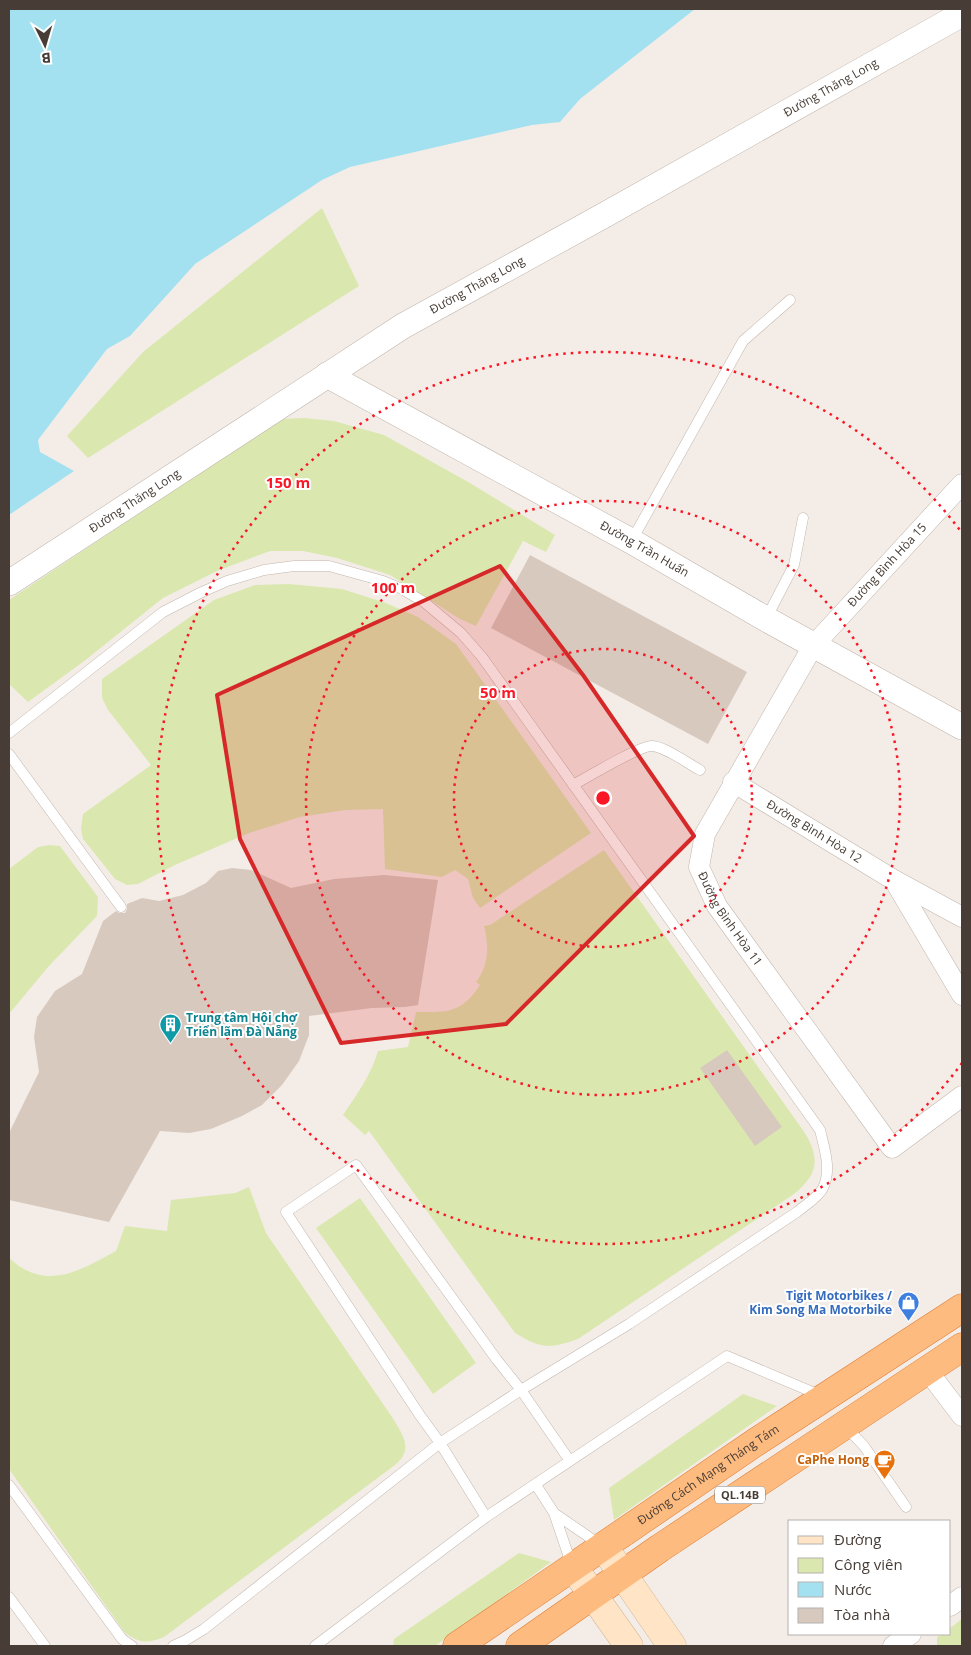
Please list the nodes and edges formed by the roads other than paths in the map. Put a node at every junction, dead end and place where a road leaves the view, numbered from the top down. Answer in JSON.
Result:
{"nodes":[{"id":1,"x":962,"y":14,"type":"edge"},
{"id":2,"x":790,"y":300,"type":"dead end"},
{"id":3,"x":327,"y":374,"type":"junction"},
{"id":4,"x":962,"y":484,"type":"edge"},
{"id":5,"x":803,"y":518,"type":"dead end"},
{"id":6,"x":631,"y":541,"type":"junction"},
{"id":7,"x":9,"y":584,"type":"edge"},
{"id":8,"x":766,"y":619,"type":"junction"},
{"id":9,"x":813,"y":646,"type":"junction"},
{"id":10,"x":962,"y":727,"type":"edge"},
{"id":11,"x":9,"y":733,"type":"edge"},
{"id":12,"x":9,"y":754,"type":"edge"},
{"id":13,"x":700,"y":770,"type":"dead end"},
{"id":14,"x":733,"y":782,"type":"junction"},
{"id":15,"x":573,"y":786,"type":"junction"},
{"id":16,"x":894,"y":880,"type":"junction"},
{"id":17,"x":121,"y":907,"type":"dead end"},
{"id":18,"x":962,"y":918,"type":"edge"},
{"id":19,"x":962,"y":995,"type":"edge"},
{"id":20,"x":962,"y":1096,"type":"edge"},
{"id":21,"x":962,"y":1308,"type":"edge"},
{"id":22,"x":962,"y":1347,"type":"edge"},
{"id":23,"x":927,"y":1370,"type":"junction"},
{"id":24,"x":521,"y":1390,"type":"junction"},
{"id":25,"x":825,"y":1397,"type":"junction"},
{"id":26,"x":962,"y":1416,"type":"edge"},
{"id":27,"x":845,"y":1425,"type":"junction"},
{"id":28,"x":440,"y":1443,"type":"junction"},
{"id":29,"x":570,"y":1461,"type":"junction"},
{"id":30,"x":9,"y":1484,"type":"edge"},
{"id":31,"x":536,"y":1485,"type":"junction"},
{"id":32,"x":906,"y":1507,"type":"dead end"},
{"id":33,"x":554,"y":1513,"type":"junction"},
{"id":34,"x":486,"y":1517,"type":"junction"},
{"id":35,"x":603,"y":1546,"type":"junction"},
{"id":36,"x":573,"y":1567,"type":"junction"},
{"id":37,"x":622,"y":1574,"type":"junction"},
{"id":38,"x":593,"y":1594,"type":"junction"},
{"id":39,"x":9,"y":1597,"type":"edge"},
{"id":40,"x":962,"y":1597,"type":"edge"},
{"id":41,"x":951,"y":1605,"type":"edge"},
{"id":42,"x":45,"y":1646,"type":"edge"},
{"id":43,"x":132,"y":1646,"type":"edge"},
{"id":44,"x":173,"y":1646,"type":"edge"},
{"id":45,"x":315,"y":1646,"type":"edge"},
{"id":46,"x":457,"y":1646,"type":"edge"},
{"id":47,"x":520,"y":1646,"type":"edge"},
{"id":48,"x":629,"y":1646,"type":"edge"},
{"id":49,"x":672,"y":1646,"type":"edge"}],
"edges":[{"from":1,"to":3,"type":"street","name":"Đường Thăng Long"},
{"from":2,"to":6,"type":"lane"},
{"from":3,"to":6,"type":"street","name":"Đường Trần Huấn"},
{"from":3,"to":7,"type":"street","name":"Đường Thăng Long"},
{"from":4,"to":9,"type":"street","name":"Đường Bình Hòa 15"},
{"from":5,"to":8,"type":"lane"},
{"from":6,"to":8,"type":"street","name":"Đường Trần Huấn"},
{"from":8,"to":9,"type":"street","name":"Đường Trần Huấn"},
{"from":9,"to":10,"type":"street","name":"Đường Trần Huấn"},
{"from":9,"to":14,"type":"street","name":"Đường Bình Hòa 11"},
{"from":11,"to":15,"type":"lane"},
{"from":12,"to":17,"type":"lane"},
{"from":13,"to":15,"type":"lane"},
{"from":14,"to":16,"type":"street","name":"Đường Bình Hòa 12"},
{"from":14,"to":20,"type":"street","name":"Đường Bình Hòa 11"},
{"from":15,"to":24,"type":"lane"},
{"from":16,"to":18,"type":"street","name":"Đường Bình Hòa 12"},
{"from":16,"to":19,"type":"street","name":"Đường Bình Hòa 12"},
{"from":21,"to":25,"type":"highway","name":"Đường Cách Mạng Tháng Tám","number":"QL.14B"},
{"from":22,"to":23,"type":"highway","number":"QL.14B"},
{"from":23,"to":26,"type":"street"},
{"from":23,"to":27,"type":"highway","number":"QL.14B"},
{"from":24,"to":28,"type":"lane"},
{"from":24,"to":28,"type":"lane"},
{"from":24,"to":29,"type":"lane"},
{"from":25,"to":29,"type":"lane"},
{"from":25,"to":35,"type":"highway","name":"Đường Cách Mạng Tháng Tám","number":"QL.14B"},
{"from":27,"to":32,"type":"lane"},
{"from":27,"to":37,"type":"highway","number":"QL.14B"},
{"from":28,"to":34,"type":"lane"},
{"from":28,"to":44,"type":"lane"},
{"from":29,"to":31,"type":"lane"},
{"from":30,"to":43,"type":"lane"},
{"from":31,"to":33,"type":"lane"},
{"from":31,"to":34,"type":"lane"},
{"from":33,"to":35,"type":"lane"},
{"from":33,"to":36,"type":"lane"},
{"from":34,"to":45,"type":"lane"},
{"from":35,"to":36,"type":"highway","name":"Đường Cách Mạng Tháng Tám","number":"QL.14B"},
{"from":35,"to":37,"type":"main road"},
{"from":36,"to":38,"type":"main road"},
{"from":36,"to":46,"type":"highway","name":"Đường Cách Mạng Tháng Tám","number":"QL.14B"},
{"from":37,"to":38,"type":"highway","number":"QL.14B"},
{"from":37,"to":49,"type":"main road"},
{"from":38,"to":47,"type":"highway","number":"QL.14B"},
{"from":38,"to":48,"type":"main road"},
{"from":39,"to":42,"type":"lane"},
{"from":40,"to":41,"type":"street"}]}
